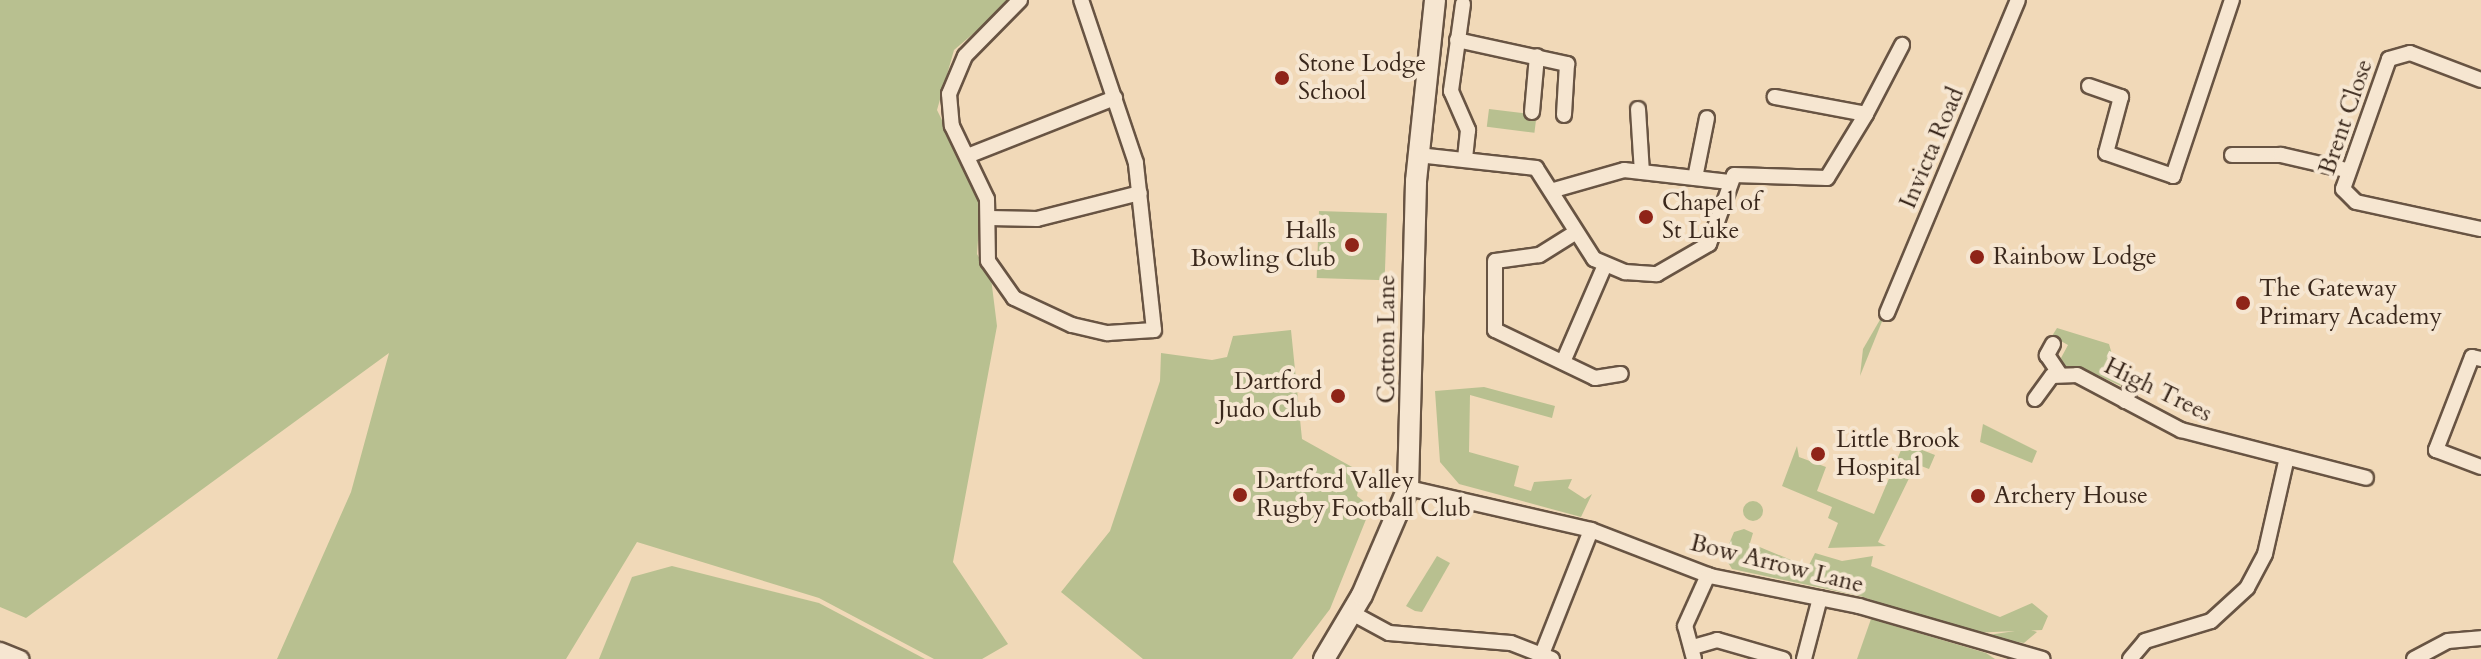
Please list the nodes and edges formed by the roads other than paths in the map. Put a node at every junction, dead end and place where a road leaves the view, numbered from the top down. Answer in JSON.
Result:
{"nodes":[{"id":1,"x":1020,"y":0,"type":"edge"},
{"id":2,"x":1081,"y":0,"type":"edge"},
{"id":3,"x":1435,"y":0,"type":"edge"},
{"id":4,"x":2018,"y":0,"type":"edge"},
{"id":5,"x":2232,"y":0,"type":"edge"},
{"id":6,"x":1463,"y":4,"type":"dead end"},
{"id":7,"x":1457,"y":40,"type":"junction"},
{"id":8,"x":1902,"y":45,"type":"dead end"},
{"id":9,"x":1537,"y":56,"type":"junction"},
{"id":10,"x":2481,"y":80,"type":"edge"},
{"id":11,"x":2089,"y":86,"type":"dead end"},
{"id":12,"x":1775,"y":97,"type":"dead end"},
{"id":13,"x":1115,"y":98,"type":"junction"},
{"id":14,"x":1638,"y":109,"type":"dead end"},
{"id":15,"x":1532,"y":112,"type":"dead end"},
{"id":16,"x":1866,"y":114,"type":"junction"},
{"id":17,"x":1564,"y":115,"type":"dead end"},
{"id":18,"x":1707,"y":118,"type":"dead end"},
{"id":19,"x":2241,"y":150,"type":"dead end"},
{"id":20,"x":970,"y":155,"type":"junction"},
{"id":21,"x":1418,"y":155,"type":"junction"},
{"id":22,"x":1465,"y":160,"type":"junction"},
{"id":23,"x":2346,"y":170,"type":"junction"},
{"id":24,"x":1642,"y":172,"type":"junction"},
{"id":25,"x":1695,"y":178,"type":"junction"},
{"id":26,"x":1729,"y":182,"type":"junction"},
{"id":27,"x":1554,"y":190,"type":"junction"},
{"id":28,"x":1140,"y":193,"type":"junction"},
{"id":29,"x":990,"y":218,"type":"junction"},
{"id":30,"x":2481,"y":229,"type":"edge"},
{"id":31,"x":1573,"y":234,"type":"junction"},
{"id":32,"x":1605,"y":265,"type":"junction"},
{"id":33,"x":1887,"y":313,"type":"dead end"},
{"id":34,"x":2053,"y":344,"type":"dead end"},
{"id":35,"x":2481,"y":359,"type":"edge"},
{"id":36,"x":1563,"y":362,"type":"junction"},
{"id":37,"x":1621,"y":374,"type":"dead end"},
{"id":38,"x":2060,"y":374,"type":"junction"},
{"id":39,"x":2132,"y":385,"type":"dead end"},
{"id":40,"x":2035,"y":399,"type":"dead end"},
{"id":41,"x":2125,"y":401,"type":"junction"},
{"id":42,"x":2287,"y":457,"type":"junction"},
{"id":43,"x":2481,"y":467,"type":"edge"},
{"id":44,"x":2366,"y":478,"type":"dead end"},
{"id":45,"x":1408,"y":488,"type":"junction"},
{"id":46,"x":1591,"y":530,"type":"junction"},
{"id":47,"x":1708,"y":575,"type":"junction"},
{"id":48,"x":1820,"y":598,"type":"junction"},
{"id":49,"x":1352,"y":613,"type":"junction"},
{"id":50,"x":1415,"y":635,"type":"junction"},
{"id":51,"x":2481,"y":638,"type":"edge"},
{"id":52,"x":0,"y":651,"type":"edge"},
{"id":53,"x":1413,"y":651,"type":"dead end"},
{"id":54,"x":1694,"y":653,"type":"edge"},
{"id":55,"x":1547,"y":656,"type":"edge"},
{"id":56,"x":20,"y":659,"type":"edge"},
{"id":57,"x":1324,"y":659,"type":"edge"},
{"id":58,"x":1783,"y":659,"type":"edge"},
{"id":59,"x":1804,"y":659,"type":"edge"},
{"id":60,"x":2043,"y":659,"type":"edge"},
{"id":61,"x":2130,"y":659,"type":"edge"},
{"id":62,"x":2414,"y":659,"type":"edge"}],
"edges":[{"from":1,"to":20,"type":"street"},
{"from":2,"to":13,"type":"street"},
{"from":3,"to":21,"type":"main road","name":"Cotton Lane"},
{"from":4,"to":33,"type":"street","name":"Invicta Road"},
{"from":5,"to":11,"type":"street"},
{"from":6,"to":7,"type":"street"},
{"from":7,"to":9,"type":"street"},
{"from":7,"to":22,"type":"street"},
{"from":8,"to":16,"type":"street"},
{"from":9,"to":15,"type":"street"},
{"from":9,"to":17,"type":"street"},
{"from":10,"to":23,"type":"street","name":"Brent Close"},
{"from":12,"to":16,"type":"street"},
{"from":13,"to":20,"type":"street"},
{"from":13,"to":28,"type":"street"},
{"from":14,"to":24,"type":"street"},
{"from":16,"to":26,"type":"street"},
{"from":18,"to":25,"type":"street"},
{"from":19,"to":23,"type":"street"},
{"from":20,"to":29,"type":"street"},
{"from":21,"to":22,"type":"street"},
{"from":21,"to":45,"type":"main road","name":"Cotton Lane"},
{"from":22,"to":27,"type":"street"},
{"from":23,"to":30,"type":"street","name":"Brent Close"},
{"from":24,"to":25,"type":"street"},
{"from":24,"to":27,"type":"street"},
{"from":25,"to":26,"type":"street"},
{"from":26,"to":32,"type":"street"},
{"from":27,"to":31,"type":"street"},
{"from":28,"to":29,"type":"street"},
{"from":28,"to":29,"type":"street"},
{"from":31,"to":32,"type":"street"},
{"from":31,"to":36,"type":"street"},
{"from":32,"to":36,"type":"street"},
{"from":34,"to":38,"type":"street"},
{"from":35,"to":43,"type":"street"},
{"from":36,"to":37,"type":"street"},
{"from":38,"to":40,"type":"street"},
{"from":38,"to":41,"type":"street","name":"High Trees"},
{"from":39,"to":41,"type":"street"},
{"from":41,"to":42,"type":"street","name":"High Trees"},
{"from":42,"to":44,"type":"street","name":"High Trees"},
{"from":42,"to":61,"type":"street"},
{"from":45,"to":46,"type":"street","name":"Bow Arrow Lane"},
{"from":45,"to":49,"type":"main road","name":"Cotton Lane"},
{"from":46,"to":47,"type":"street","name":"Bow Arrow Lane"},
{"from":46,"to":55,"type":"street"},
{"from":47,"to":48,"type":"street","name":"Bow Arrow Lane"},
{"from":47,"to":54,"type":"street"},
{"from":48,"to":59,"type":"street"},
{"from":48,"to":60,"type":"street","name":"Bow Arrow Lane"},
{"from":49,"to":50,"type":"street"},
{"from":49,"to":57,"type":"main road","name":"Cotton Lane"},
{"from":50,"to":53,"type":"street"},
{"from":50,"to":55,"type":"street"},
{"from":51,"to":62,"type":"street"},
{"from":52,"to":56,"type":"street"},
{"from":54,"to":58,"type":"street"}]}
